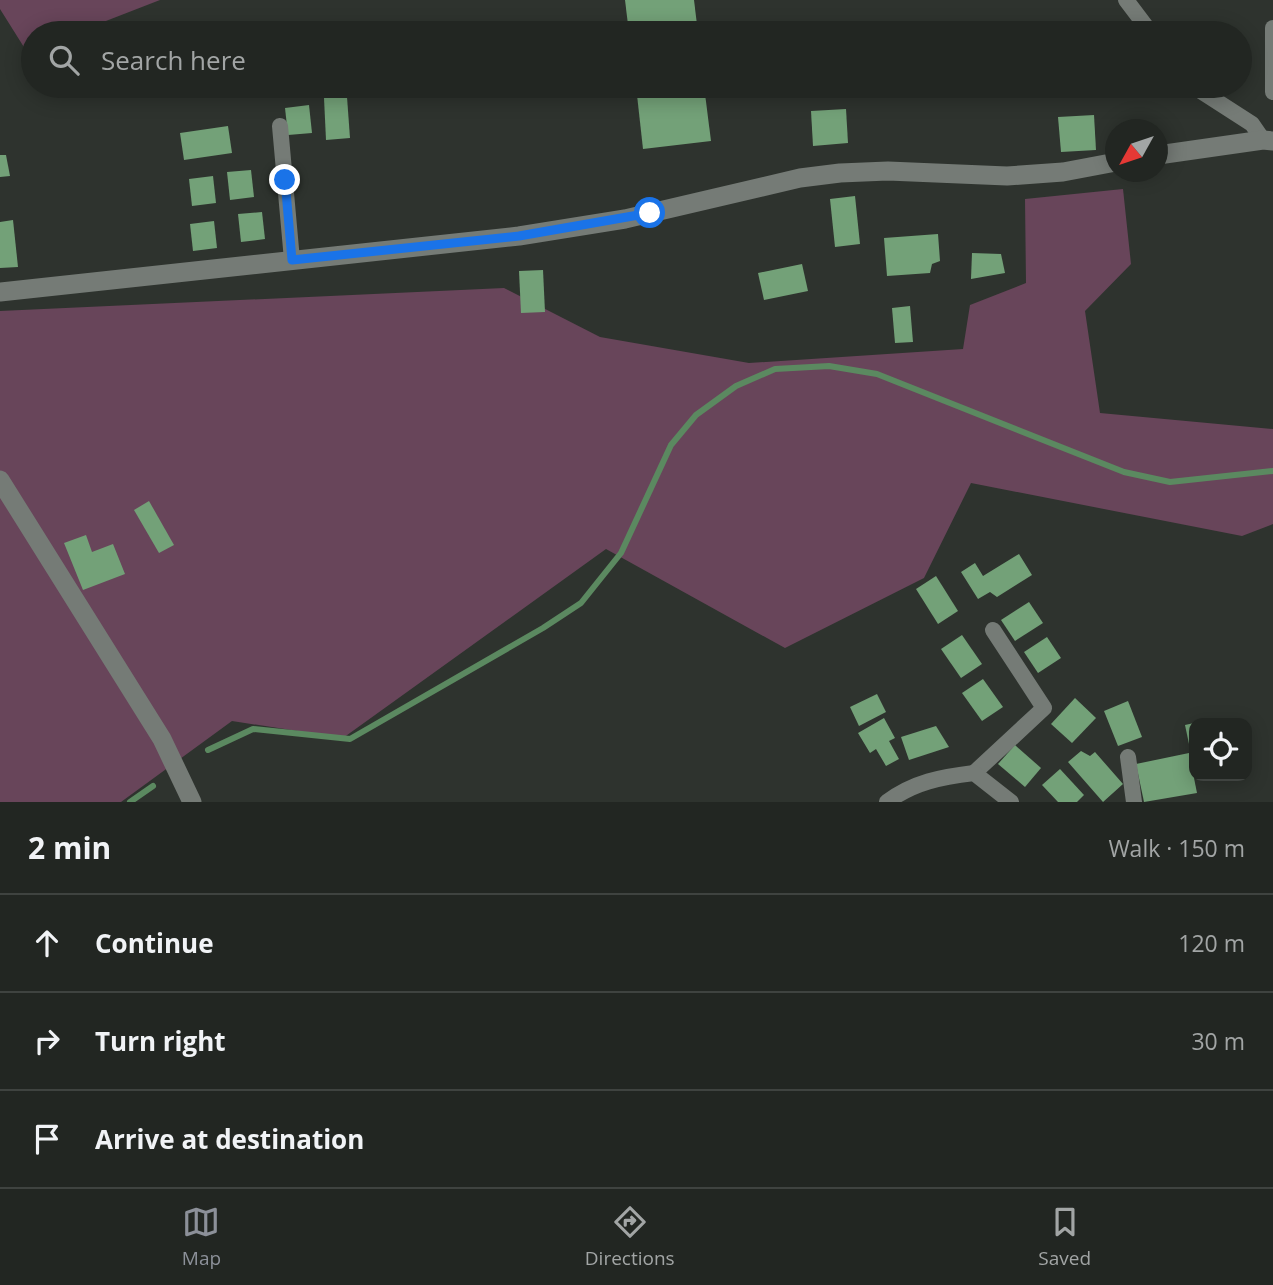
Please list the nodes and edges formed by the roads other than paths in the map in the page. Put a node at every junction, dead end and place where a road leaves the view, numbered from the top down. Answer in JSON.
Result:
{"nodes":[{"id":1,"x":1126,"y":0,"type":"edge"},
{"id":2,"x":1142,"y":21,"type":"edge"},
{"id":3,"x":1273,"y":28,"type":"edge"},
{"id":4,"x":1273,"y":92,"type":"edge"},
{"id":5,"x":1212,"y":98,"type":"edge"},
{"id":6,"x":280,"y":126,"type":"dead end"},
{"id":7,"x":1268,"y":140,"type":"edge"},
{"id":8,"x":1168,"y":154,"type":"edge"},
{"id":9,"x":1105,"y":164,"type":"edge"},
{"id":10,"x":292,"y":260,"type":"junction"},
{"id":11,"x":0,"y":292,"type":"edge"},
{"id":12,"x":0,"y":480,"type":"edge"},
{"id":13,"x":993,"y":630,"type":"dead end"},
{"id":14,"x":1128,"y":757,"type":"dead end"},
{"id":15,"x":974,"y":773,"type":"junction"},
{"id":16,"x":192,"y":802,"type":"edge"},
{"id":17,"x":887,"y":802,"type":"edge"},
{"id":18,"x":1011,"y":802,"type":"edge"},
{"id":19,"x":1134,"y":802,"type":"edge"}],
"edges":[{"from":1,"to":2,"type":"street"},
{"from":3,"to":4,"type":"street"},
{"from":5,"to":7,"type":"street"},
{"from":6,"to":10,"type":"street"},
{"from":7,"to":8,"type":"street"},
{"from":9,"to":10,"type":"street"},
{"from":10,"to":11,"type":"street"},
{"from":12,"to":16,"type":"street"},
{"from":13,"to":15,"type":"street"},
{"from":14,"to":19,"type":"street"},
{"from":15,"to":17,"type":"street"},
{"from":15,"to":18,"type":"street"}]}
